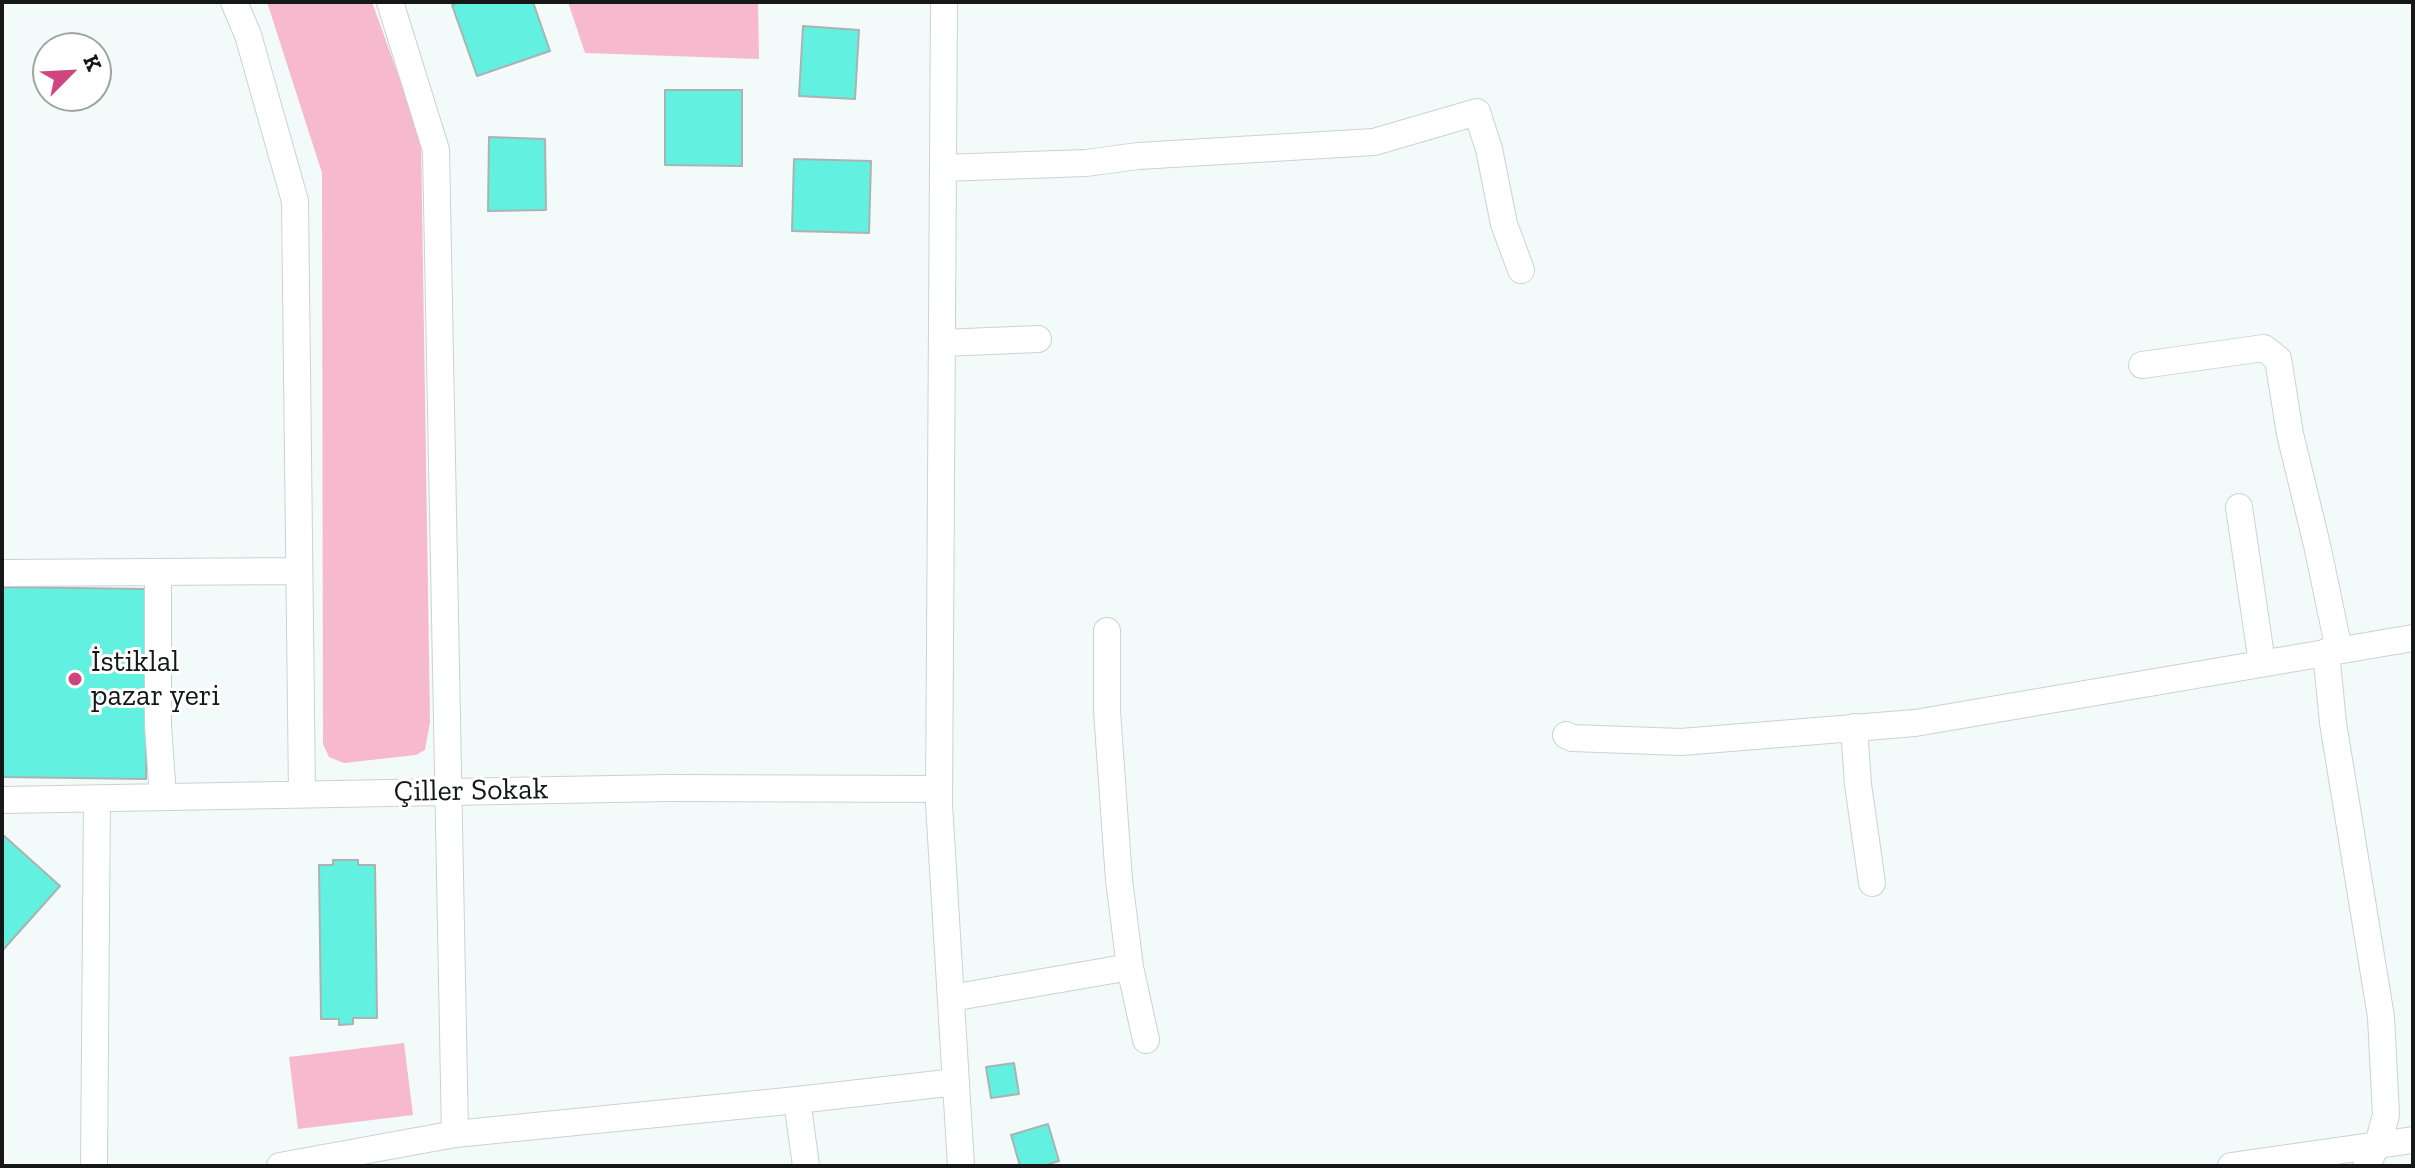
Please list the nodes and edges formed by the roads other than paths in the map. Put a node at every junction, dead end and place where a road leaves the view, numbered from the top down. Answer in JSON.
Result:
{"nodes":[{"id":1,"x":234,"y":2,"type":"edge"},
{"id":2,"x":390,"y":2,"type":"edge"},
{"id":3,"x":944,"y":2,"type":"edge"},
{"id":4,"x":943,"y":168,"type":"junction"},
{"id":5,"x":1521,"y":270,"type":"dead end"},
{"id":6,"x":1038,"y":339,"type":"dead end"},
{"id":7,"x":942,"y":343,"type":"junction"},
{"id":8,"x":2142,"y":365,"type":"dead end"},
{"id":9,"x":2239,"y":507,"type":"dead end"},
{"id":10,"x":299,"y":571,"type":"junction"},
{"id":11,"x":158,"y":572,"type":"junction"},
{"id":12,"x":2,"y":573,"type":"edge"},
{"id":13,"x":1107,"y":631,"type":"dead end"},
{"id":14,"x":2413,"y":638,"type":"edge"},
{"id":15,"x":2332,"y":651,"type":"junction"},
{"id":16,"x":2262,"y":663,"type":"junction"},
{"id":17,"x":1854,"y":727,"type":"junction"},
{"id":18,"x":1566,"y":735,"type":"dead end"},
{"id":19,"x":939,"y":789,"type":"junction"},
{"id":20,"x":448,"y":791,"type":"junction"},
{"id":21,"x":302,"y":794,"type":"junction"},
{"id":22,"x":163,"y":797,"type":"junction"},
{"id":23,"x":97,"y":798,"type":"junction"},
{"id":24,"x":2,"y":800,"type":"edge"},
{"id":25,"x":1872,"y":883,"type":"dead end"},
{"id":26,"x":1130,"y":967,"type":"junction"},
{"id":27,"x":951,"y":998,"type":"junction"},
{"id":28,"x":1146,"y":1040,"type":"dead end"},
{"id":29,"x":956,"y":1082,"type":"junction"},
{"id":30,"x":797,"y":1100,"type":"junction"},
{"id":31,"x":455,"y":1134,"type":"junction"},
{"id":32,"x":2413,"y":1140,"type":"edge"},
{"id":33,"x":2371,"y":1156,"type":"edge"},
{"id":34,"x":94,"y":1166,"type":"edge"},
{"id":35,"x":280,"y":1166,"type":"edge"},
{"id":36,"x":806,"y":1166,"type":"edge"},
{"id":37,"x":961,"y":1166,"type":"edge"},
{"id":38,"x":2231,"y":1166,"type":"edge"}],
"edges":[{"from":1,"to":10,"type":"street"},
{"from":2,"to":20,"type":"street"},
{"from":3,"to":4,"type":"street"},
{"from":4,"to":5,"type":"street"},
{"from":4,"to":7,"type":"street"},
{"from":6,"to":7,"type":"street"},
{"from":7,"to":19,"type":"street"},
{"from":8,"to":15,"type":"street"},
{"from":9,"to":16,"type":"street"},
{"from":10,"to":11,"type":"street"},
{"from":10,"to":21,"type":"street"},
{"from":11,"to":12,"type":"street"},
{"from":11,"to":22,"type":"street"},
{"from":13,"to":26,"type":"street"},
{"from":14,"to":15,"type":"street"},
{"from":15,"to":16,"type":"street"},
{"from":15,"to":33,"type":"street"},
{"from":16,"to":17,"type":"street"},
{"from":17,"to":18,"type":"street"},
{"from":17,"to":25,"type":"street"},
{"from":19,"to":20,"type":"street","name":"Çiller Sokak"},
{"from":19,"to":27,"type":"street"},
{"from":20,"to":21,"type":"street","name":"Çiller Sokak"},
{"from":20,"to":31,"type":"street"},
{"from":21,"to":22,"type":"street","name":"Çiller Sokak"},
{"from":22,"to":23,"type":"street","name":"Çiller Sokak"},
{"from":23,"to":24,"type":"street","name":"Çiller Sokak"},
{"from":23,"to":34,"type":"street"},
{"from":26,"to":27,"type":"street"},
{"from":26,"to":28,"type":"street"},
{"from":27,"to":29,"type":"street"},
{"from":29,"to":30,"type":"street"},
{"from":29,"to":37,"type":"street"},
{"from":30,"to":31,"type":"street"},
{"from":30,"to":36,"type":"street"},
{"from":31,"to":35,"type":"street"},
{"from":32,"to":33,"type":"street"},
{"from":33,"to":38,"type":"street"}]}
